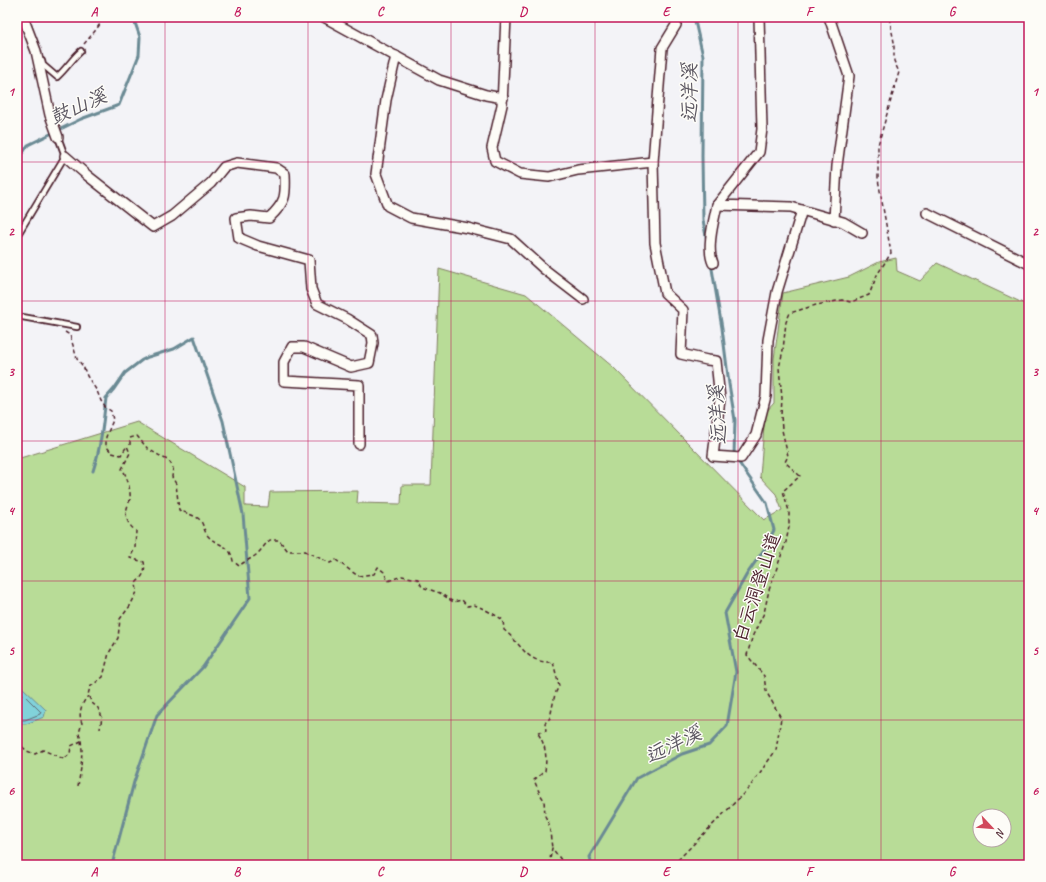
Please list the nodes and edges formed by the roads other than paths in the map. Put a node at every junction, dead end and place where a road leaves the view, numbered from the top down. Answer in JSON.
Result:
{"nodes":[{"id":1,"x":23,"y":17,"type":"edge"},
{"id":2,"x":324,"y":17,"type":"edge"},
{"id":3,"x":506,"y":17,"type":"edge"},
{"id":4,"x":676,"y":17,"type":"edge"},
{"id":5,"x":759,"y":17,"type":"edge"},
{"id":6,"x":829,"y":17,"type":"edge"},
{"id":7,"x":36,"y":51,"type":"junction"},
{"id":8,"x":81,"y":51,"type":"road end"},
{"id":9,"x":396,"y":56,"type":"junction"},
{"id":10,"x":503,"y":98,"type":"junction"},
{"id":11,"x":58,"y":137,"type":"joint"},
{"id":12,"x":65,"y":156,"type":"junction"},
{"id":13,"x":653,"y":162,"type":"junction"},
{"id":14,"x":717,"y":205,"type":"junction"},
{"id":15,"x":802,"y":210,"type":"junction"},
{"id":16,"x":927,"y":213,"type":"dead end"},
{"id":17,"x":834,"y":220,"type":"junction"},
{"id":18,"x":862,"y":233,"type":"dead end"},
{"id":19,"x":17,"y":236,"type":"edge"},
{"id":20,"x":713,"y":263,"type":"dead end"},
{"id":21,"x":1029,"y":264,"type":"edge"},
{"id":22,"x":583,"y":299,"type":"dead end"},
{"id":23,"x":17,"y":316,"type":"edge"},
{"id":24,"x":77,"y":328,"type":"dead end"},
{"id":25,"x":359,"y":444,"type":"dead end"}],
"edges":[{"from":1,"to":7,"type":"street"},
{"from":2,"to":9,"type":"street"},
{"from":3,"to":10,"type":"street"},
{"from":4,"to":13,"type":"street"},
{"from":5,"to":14,"type":"street"},
{"from":6,"to":17,"type":"street"},
{"from":7,"to":8,"type":"lane"},
{"from":7,"to":11,"type":"street"},
{"from":9,"to":10,"type":"street"},
{"from":9,"to":22,"type":"street"},
{"from":10,"to":13,"type":"street"},
{"from":11,"to":12,"type":"lane"},
{"from":12,"to":19,"type":"lane"},
{"from":12,"to":25,"type":"street"},
{"from":13,"to":15,"type":"street"},
{"from":14,"to":15,"type":"street"},
{"from":14,"to":20,"type":"street"},
{"from":15,"to":17,"type":"street"},
{"from":16,"to":21,"type":"street"},
{"from":17,"to":18,"type":"street"},
{"from":23,"to":24,"type":"lane"}]}
